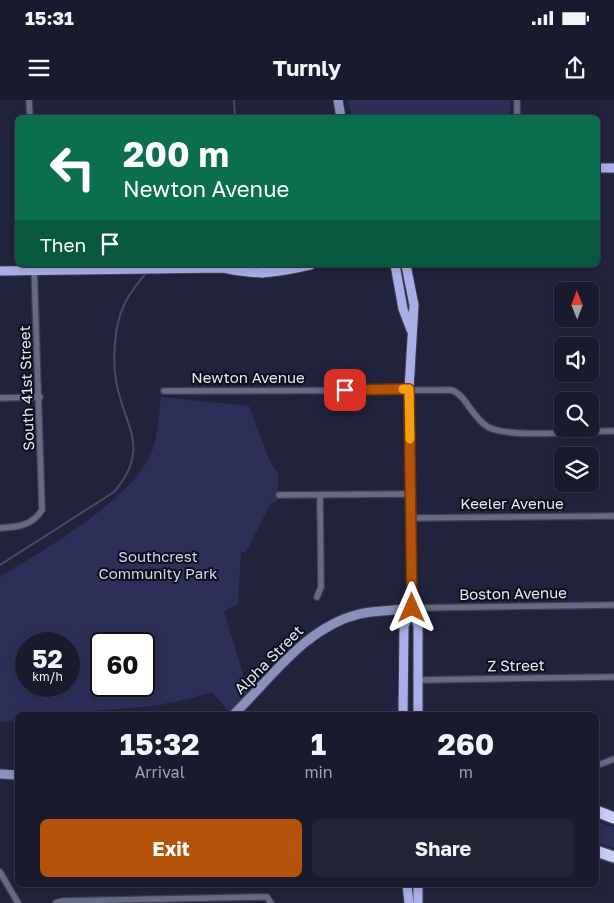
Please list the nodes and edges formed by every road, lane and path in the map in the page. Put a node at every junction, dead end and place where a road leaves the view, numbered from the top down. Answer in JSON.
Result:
{"nodes":[{"id":1,"x":29,"y":100,"type":"edge"},
{"id":2,"x":338,"y":100,"type":"edge"},
{"id":3,"x":517,"y":100,"type":"edge"},
{"id":4,"x":30,"y":115,"type":"edge"},
{"id":5,"x":340,"y":115,"type":"edge"},
{"id":6,"x":518,"y":115,"type":"edge"},
{"id":7,"x":600,"y":168,"type":"edge"},
{"id":8,"x":614,"y":168,"type":"edge"},
{"id":9,"x":227,"y":267,"type":"edge"},
{"id":10,"x":268,"y":267,"type":"edge"},
{"id":11,"x":303,"y":267,"type":"edge"},
{"id":12,"x":395,"y":267,"type":"edge"},
{"id":13,"x":406,"y":267,"type":"edge"},
{"id":14,"x":34,"y":268,"type":"edge"},
{"id":15,"x":0,"y":271,"type":"edge"},
{"id":16,"x":262,"y":274,"type":"junction"},
{"id":17,"x":411,"y":332,"type":"junction"},
{"id":18,"x":409,"y":389,"type":"junction"},
{"id":19,"x":164,"y":391,"type":"dead end"},
{"id":20,"x":40,"y":396,"type":"junction"},
{"id":21,"x":0,"y":398,"type":"edge"},
{"id":22,"x":614,"y":431,"type":"edge"},
{"id":23,"x":410,"y":494,"type":"junction"},
{"id":24,"x":279,"y":495,"type":"dead end"},
{"id":25,"x":320,"y":495,"type":"junction"},
{"id":26,"x":614,"y":516,"type":"edge"},
{"id":27,"x":411,"y":518,"type":"junction"},
{"id":28,"x":0,"y":528,"type":"edge"},
{"id":29,"x":318,"y":597,"type":"dead end"},
{"id":30,"x":614,"y":605,"type":"edge"},
{"id":31,"x":412,"y":608,"type":"junction"},
{"id":32,"x":614,"y":677,"type":"edge"},
{"id":33,"x":418,"y":680,"type":"junction"},
{"id":34,"x":236,"y":712,"type":"edge"},
{"id":35,"x":403,"y":712,"type":"edge"},
{"id":36,"x":418,"y":712,"type":"edge"},
{"id":37,"x":614,"y":759,"type":"edge"},
{"id":38,"x":599,"y":765,"type":"edge"},
{"id":39,"x":0,"y":774,"type":"edge"},
{"id":40,"x":15,"y":776,"type":"edge"},
{"id":41,"x":599,"y":812,"type":"edge"},
{"id":42,"x":614,"y":818,"type":"edge"},
{"id":43,"x":599,"y":851,"type":"edge"},
{"id":44,"x":614,"y":856,"type":"edge"},
{"id":45,"x":0,"y":872,"type":"edge"},
{"id":46,"x":407,"y":887,"type":"edge"},
{"id":47,"x":418,"y":887,"type":"edge"},
{"id":48,"x":271,"y":902,"type":"edge"},
{"id":49,"x":18,"y":903,"type":"edge"},
{"id":50,"x":56,"y":903,"type":"edge"},
{"id":51,"x":409,"y":903,"type":"edge"},
{"id":52,"x":418,"y":903,"type":"edge"}],
"edges":[{"from":1,"to":4,"type":"street"},
{"from":2,"to":5,"type":"street"},
{"from":3,"to":6,"type":"street"},
{"from":7,"to":8,"type":"main road"},
{"from":9,"to":14,"type":"main road"},
{"from":9,"to":16,"type":"main road"},
{"from":10,"to":16,"type":"main road"},
{"from":11,"to":16,"type":"main road"},
{"from":12,"to":17,"type":"main road"},
{"from":13,"to":17,"type":"main road"},
{"from":14,"to":15,"type":"main road"},
{"from":14,"to":20,"type":"street","name":"South 41st Street"},
{"from":17,"to":18,"type":"main road"},
{"from":18,"to":19,"type":"street","name":"Newton Avenue"},
{"from":18,"to":22,"type":"street","name":"Newton Avenue"},
{"from":18,"to":23,"type":"main road"},
{"from":20,"to":21,"type":"street"},
{"from":20,"to":28,"type":"street","name":"South 41st Street"},
{"from":23,"to":25,"type":"street"},
{"from":23,"to":27,"type":"main road"},
{"from":24,"to":25,"type":"street"},
{"from":25,"to":29,"type":"street"},
{"from":26,"to":27,"type":"street","name":"Keeler Avenue"},
{"from":27,"to":31,"type":"main road"},
{"from":30,"to":31,"type":"street","name":"Boston Avenue"},
{"from":31,"to":33,"type":"main road"},
{"from":31,"to":34,"type":"street","name":"Alpha Street"},
{"from":31,"to":35,"type":"main road"},
{"from":32,"to":33,"type":"street","name":"Z Street"},
{"from":33,"to":36,"type":"main road"},
{"from":37,"to":38,"type":"street"},
{"from":39,"to":40,"type":"street"},
{"from":41,"to":42,"type":"highway"},
{"from":43,"to":44,"type":"highway"},
{"from":45,"to":49,"type":"street"},
{"from":46,"to":51,"type":"main road"},
{"from":47,"to":52,"type":"main road"},
{"from":48,"to":50,"type":"street"}]}
